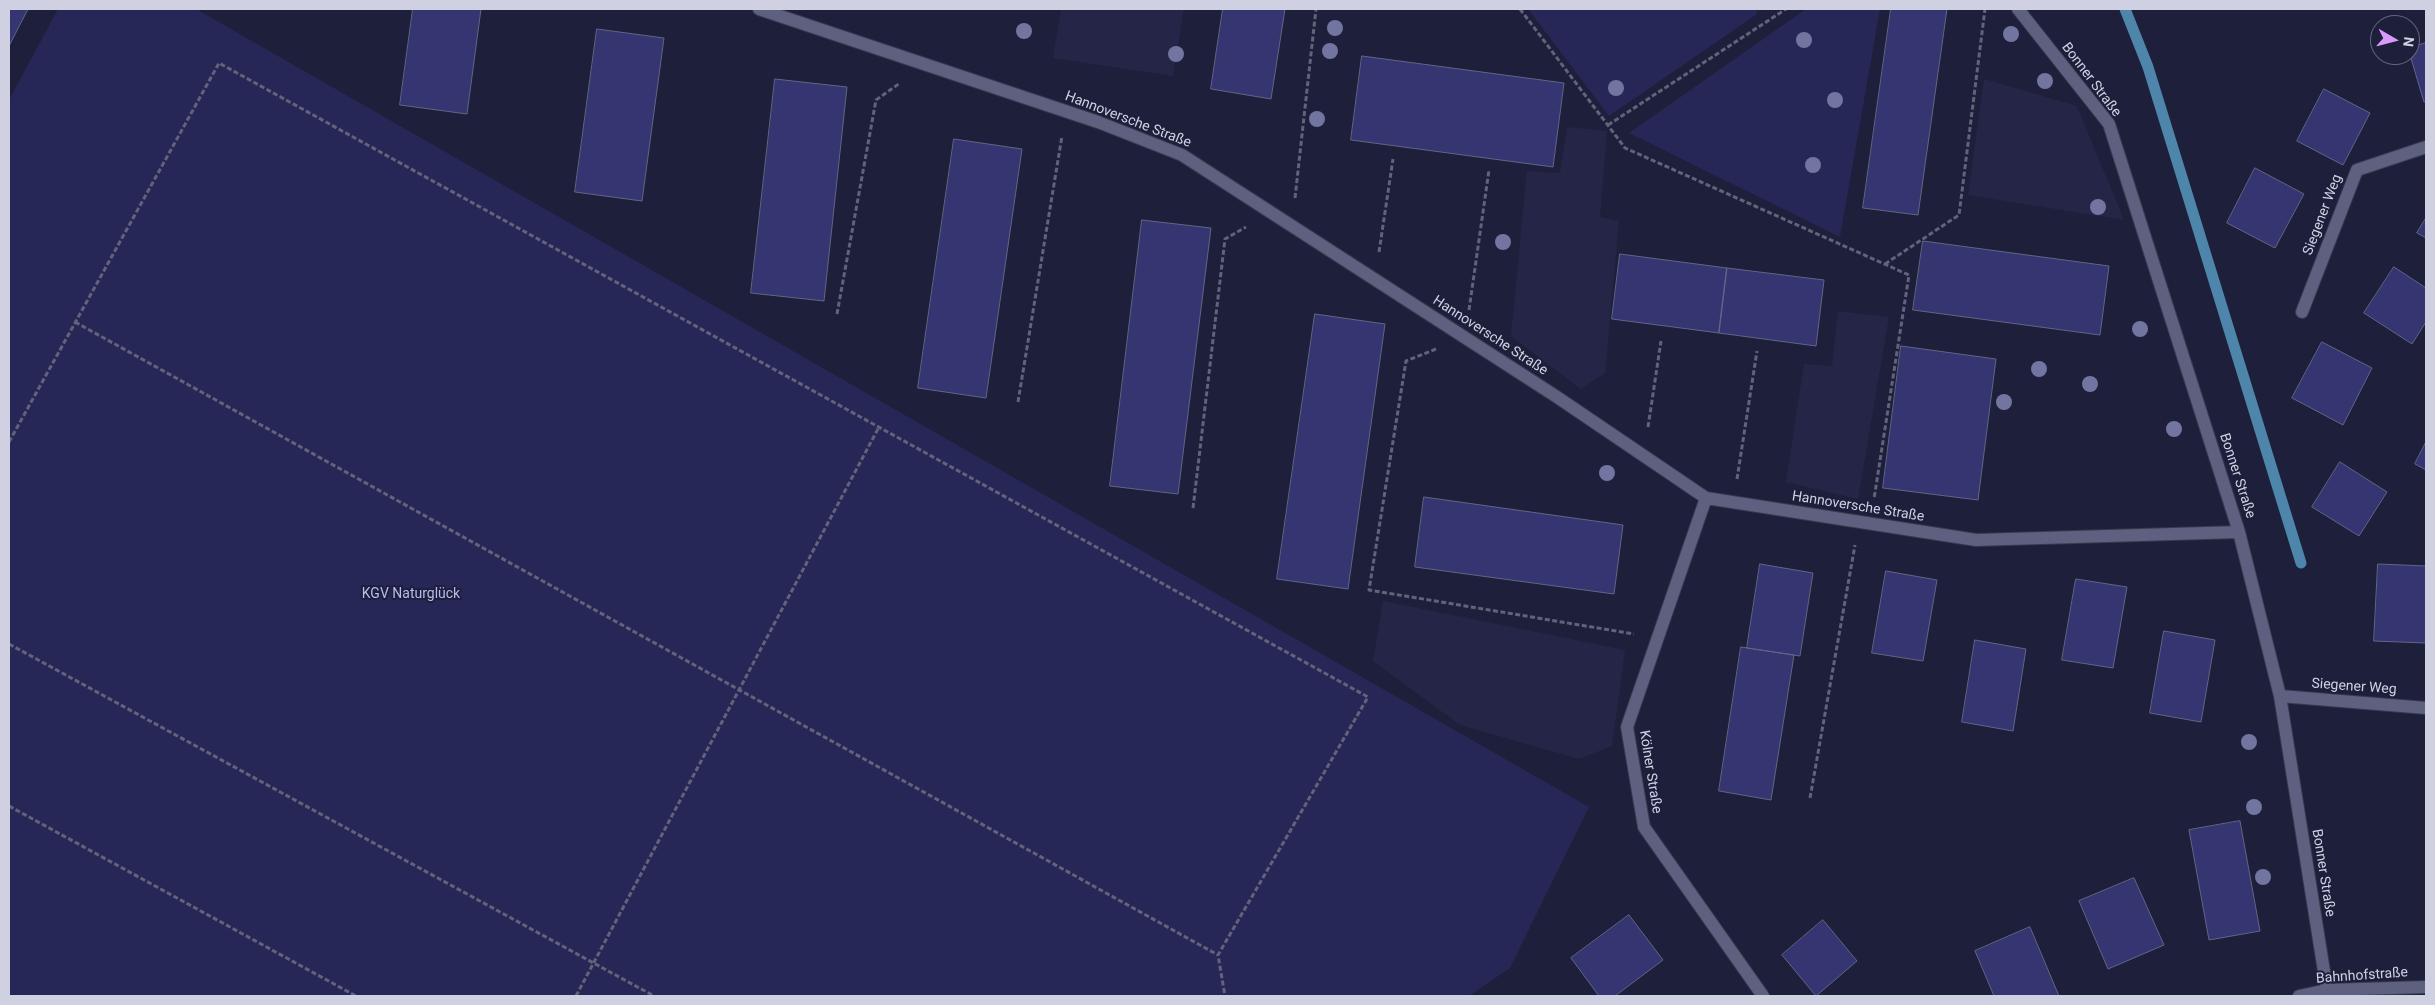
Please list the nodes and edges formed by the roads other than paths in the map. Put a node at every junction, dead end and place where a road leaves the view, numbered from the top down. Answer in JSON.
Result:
{"nodes":[{"id":1,"x":759,"y":9,"type":"edge"},
{"id":2,"x":2018,"y":9,"type":"edge"},
{"id":3,"x":2426,"y":146,"type":"edge"},
{"id":4,"x":2302,"y":312,"type":"dead end"},
{"id":5,"x":1706,"y":498,"type":"junction"},
{"id":6,"x":2239,"y":532,"type":"junction"},
{"id":7,"x":2280,"y":696,"type":"junction"},
{"id":8,"x":2426,"y":708,"type":"edge"},
{"id":9,"x":2426,"y":987,"type":"edge"},
{"id":10,"x":2327,"y":990,"type":"junction"},
{"id":11,"x":1763,"y":996,"type":"edge"},
{"id":12,"x":2299,"y":996,"type":"edge"}],
"edges":[{"from":1,"to":5,"type":"street","name":"Hannoversche Straße"},
{"from":2,"to":6,"type":"street","name":"Bonner Straße"},
{"from":3,"to":4,"type":"street","name":"Siegener Weg"},
{"from":5,"to":6,"type":"street","name":"Hannoversche Straße"},
{"from":5,"to":11,"type":"street","name":"Kölner Straße"},
{"from":6,"to":7,"type":"street","name":"Bonner Straße"},
{"from":7,"to":8,"type":"street","name":"Siegener Weg"},
{"from":7,"to":10,"type":"street","name":"Bonner Straße"},
{"from":9,"to":10,"type":"street","name":"Bahnhofstraße"},
{"from":10,"to":12,"type":"street","name":"Bahnhofstraße"}]}
